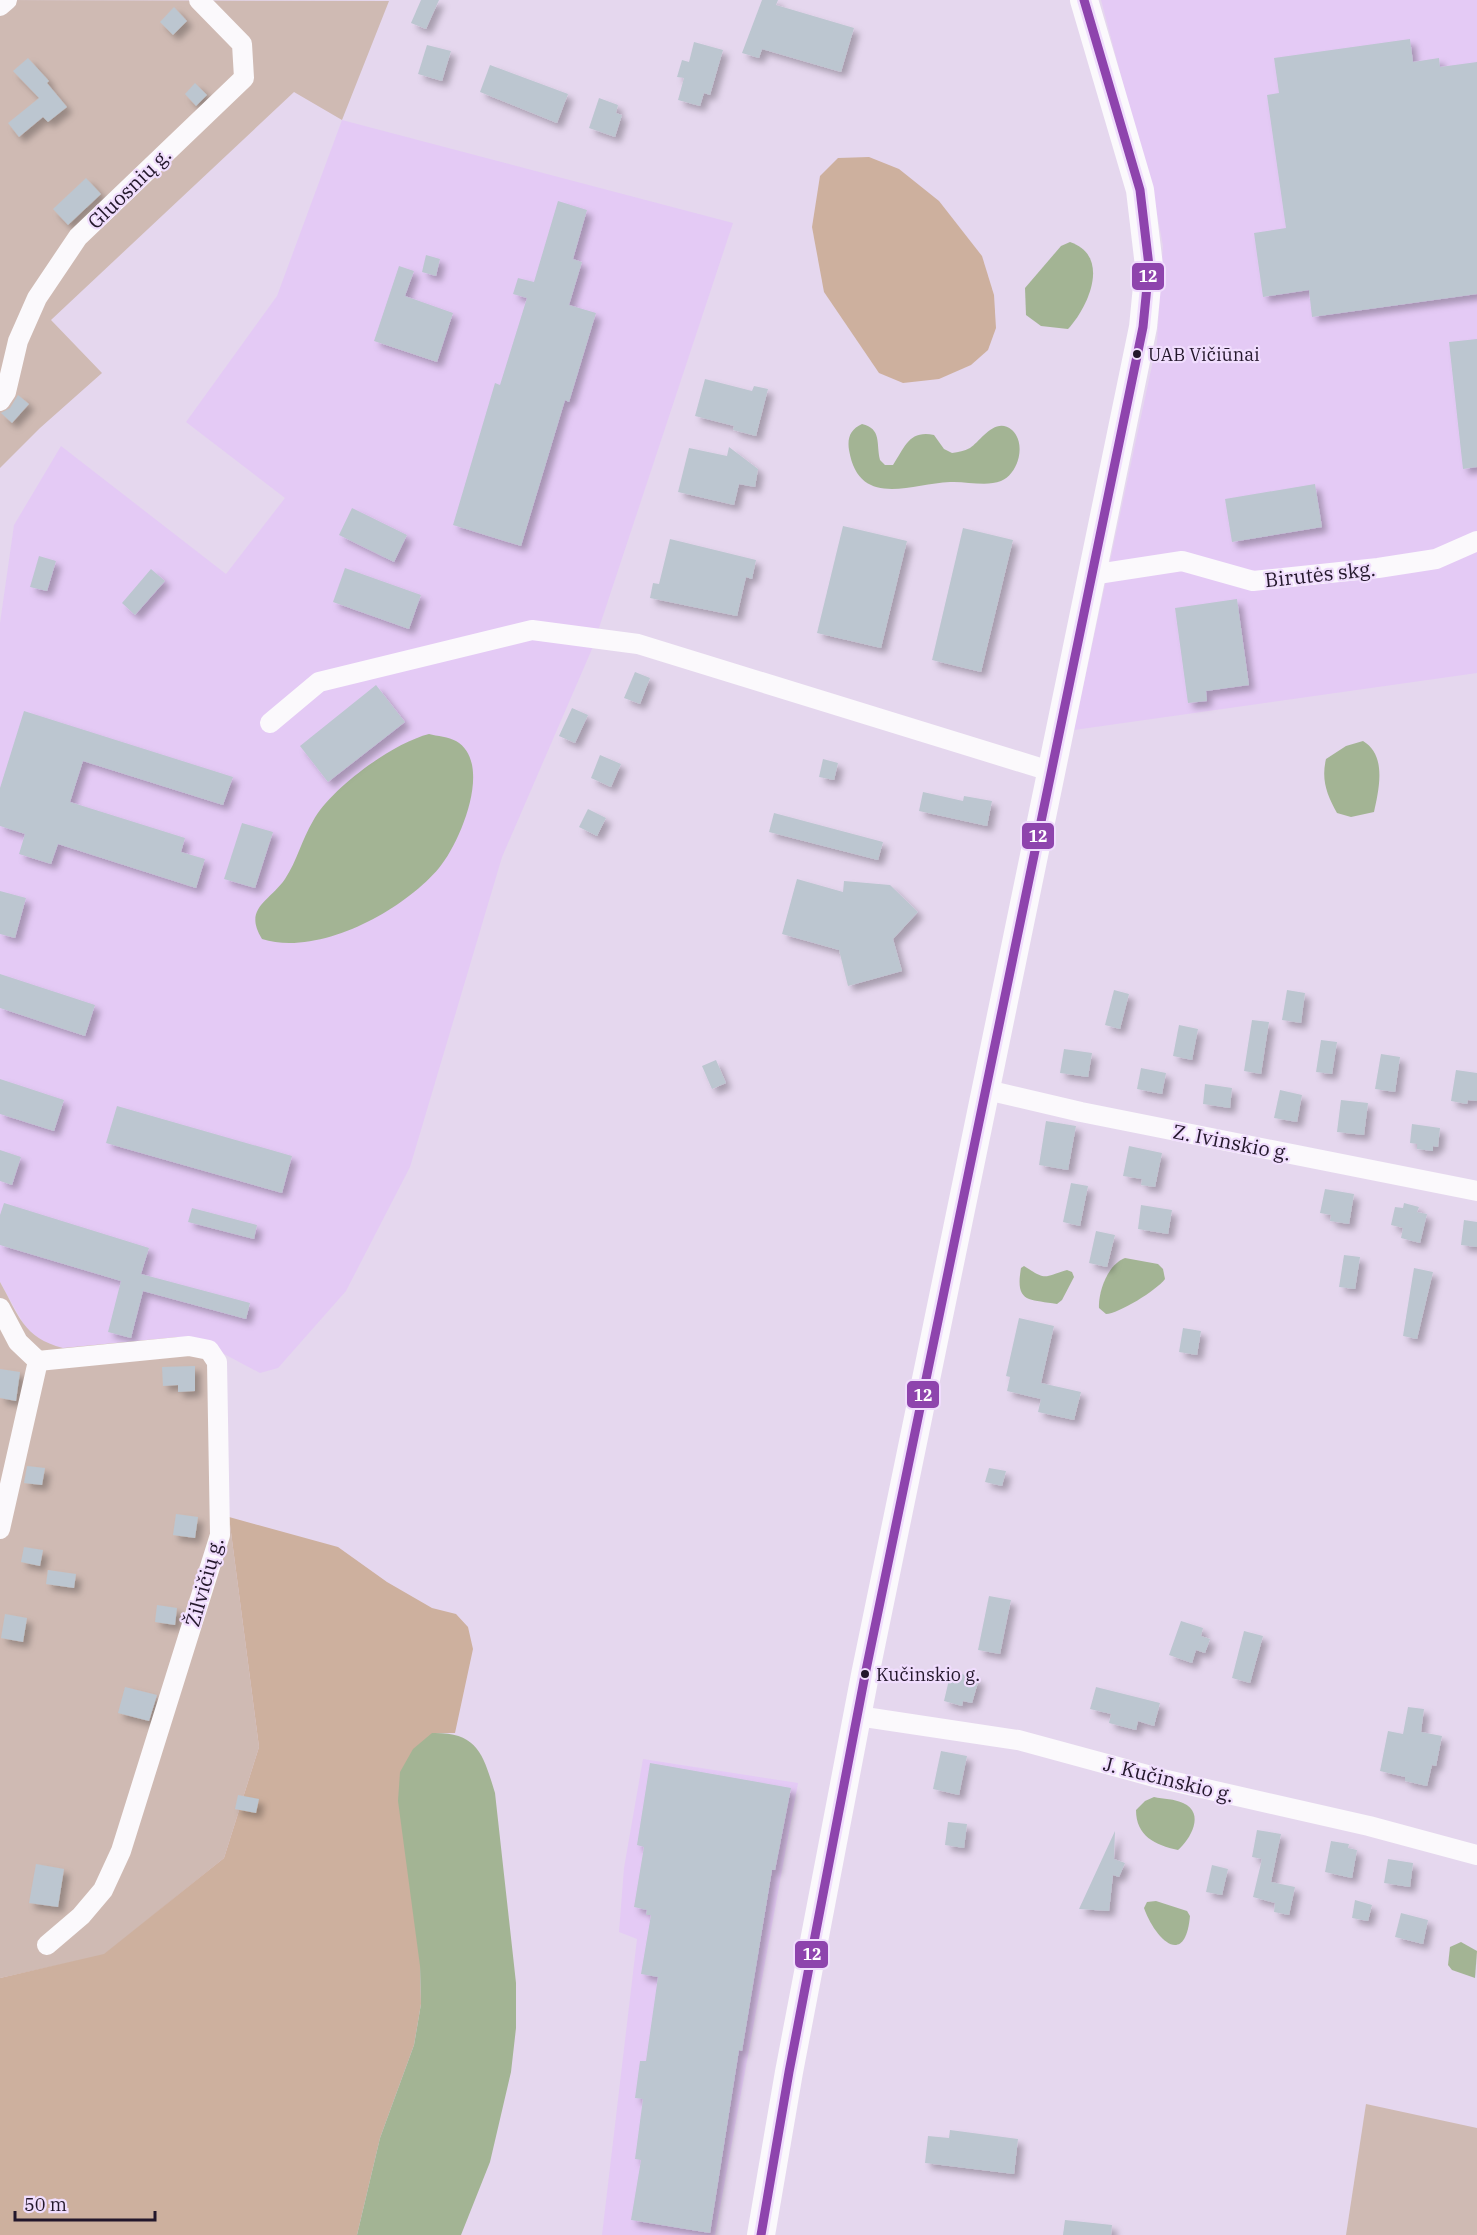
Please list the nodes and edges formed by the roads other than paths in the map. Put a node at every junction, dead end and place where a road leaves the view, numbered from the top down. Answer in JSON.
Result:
{"nodes":[{"id":1,"x":7,"y":0,"type":"edge"},
{"id":2,"x":199,"y":0,"type":"edge"},
{"id":3,"x":1084,"y":0,"type":"edge"},
{"id":4,"x":0,"y":6,"type":"edge"},
{"id":5,"x":0,"y":401,"type":"edge"},
{"id":6,"x":1477,"y":541,"type":"edge"},
{"id":7,"x":1091,"y":575,"type":"junction"},
{"id":8,"x":270,"y":723,"type":"dead end"},
{"id":9,"x":1053,"y":772,"type":"junction"},
{"id":10,"x":987,"y":1090,"type":"junction"},
{"id":11,"x":1477,"y":1191,"type":"edge"},
{"id":12,"x":0,"y":1308,"type":"edge"},
{"id":13,"x":38,"y":1361,"type":"junction"},
{"id":14,"x":0,"y":1529,"type":"edge"},
{"id":15,"x":858,"y":1716,"type":"junction"},
{"id":16,"x":1477,"y":1854,"type":"edge"},
{"id":17,"x":47,"y":1945,"type":"dead end"},
{"id":18,"x":761,"y":2235,"type":"edge"}],
"edges":[{"from":1,"to":4,"type":"street"},
{"from":2,"to":5,"type":"street","name":"Gluosnių g."},
{"from":3,"to":7,"type":"main road"},
{"from":6,"to":7,"type":"street","name":"Birutės skg."},
{"from":7,"to":9,"type":"main road"},
{"from":8,"to":9,"type":"street"},
{"from":9,"to":10,"type":"main road"},
{"from":10,"to":11,"type":"street","name":"Z. Ivinskio g."},
{"from":10,"to":15,"type":"main road"},
{"from":12,"to":13,"type":"street"},
{"from":13,"to":14,"type":"street"},
{"from":13,"to":17,"type":"street","name":"Žilvičių g."},
{"from":15,"to":16,"type":"street","name":"J. Kučinskio g."},
{"from":15,"to":18,"type":"main road"}]}
